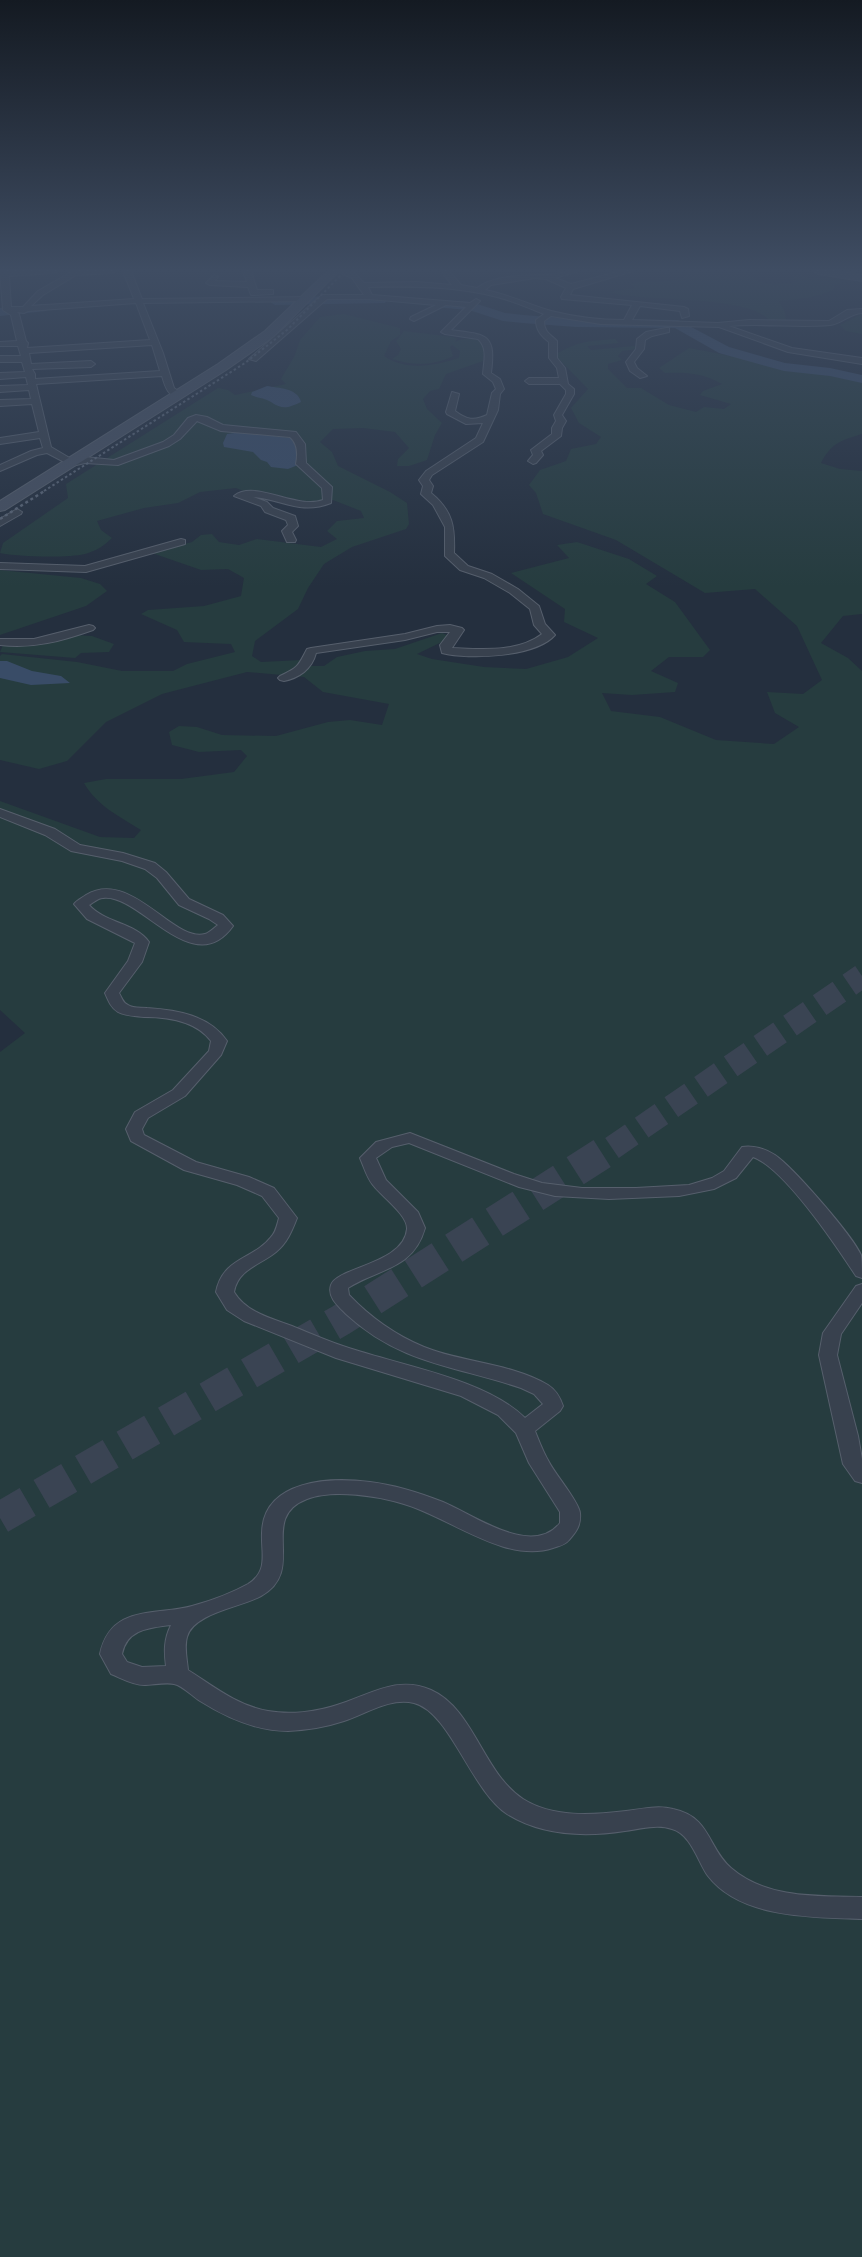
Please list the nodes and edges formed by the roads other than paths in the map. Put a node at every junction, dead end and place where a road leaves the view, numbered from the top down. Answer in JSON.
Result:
{"nodes":[{"id":1,"x":16,"y":376,"type":"edge"},
{"id":2,"x":31,"y":376,"type":"edge"},
{"id":3,"x":167,"y":376,"type":"edge"},
{"id":4,"x":207,"y":376,"type":"edge"},
{"id":5,"x":490,"y":376,"type":"edge"},
{"id":6,"x":563,"y":376,"type":"edge"},
{"id":7,"x":529,"y":380,"type":"dead end"},
{"id":8,"x":564,"y":381,"type":"junction"},
{"id":9,"x":0,"y":389,"type":"edge"},
{"id":10,"x":455,"y":394,"type":"dead end"},
{"id":11,"x":178,"y":395,"type":"junction"},
{"id":12,"x":36,"y":402,"type":"junction"},
{"id":13,"x":0,"y":403,"type":"edge"},
{"id":14,"x":489,"y":417,"type":"junction"},
{"id":15,"x":44,"y":434,"type":"junction"},
{"id":16,"x":0,"y":441,"type":"edge"},
{"id":17,"x":48,"y":450,"type":"junction"},
{"id":18,"x":533,"y":461,"type":"dead end"},
{"id":19,"x":72,"y":463,"type":"junction"},
{"id":20,"x":0,"y":468,"type":"edge"},
{"id":21,"x":0,"y":507,"type":"edge"},
{"id":22,"x":18,"y":512,"type":"dead end"},
{"id":23,"x":0,"y":523,"type":"edge"},
{"id":24,"x":291,"y":540,"type":"dead end"},
{"id":25,"x":181,"y":542,"type":"dead end"},
{"id":26,"x":0,"y":566,"type":"edge"},
{"id":27,"x":89,"y":628,"type":"dead end"},
{"id":28,"x":0,"y":642,"type":"edge"},
{"id":29,"x":284,"y":678,"type":"dead end"},
{"id":30,"x":0,"y":813,"type":"edge"},
{"id":31,"x":862,"y":1272,"type":"edge"},
{"id":32,"x":862,"y":1290,"type":"edge"},
{"id":33,"x":524,"y":1429,"type":"junction"},
{"id":34,"x":862,"y":1476,"type":"edge"},
{"id":35,"x":191,"y":1614,"type":"junction"},
{"id":36,"x":178,"y":1675,"type":"junction"},
{"id":37,"x":862,"y":1908,"type":"edge"}],
"edges":[{"from":1,"to":9,"type":"street"},
{"from":2,"to":12,"type":"street"},
{"from":3,"to":11,"type":"street"},
{"from":4,"to":11,"type":"street"},
{"from":5,"to":14,"type":"street"},
{"from":6,"to":8,"type":"street"},
{"from":7,"to":8,"type":"street"},
{"from":8,"to":18,"type":"street"},
{"from":10,"to":14,"type":"street"},
{"from":11,"to":19,"type":"street"},
{"from":12,"to":13,"type":"street"},
{"from":12,"to":15,"type":"street"},
{"from":14,"to":29,"type":"street"},
{"from":15,"to":16,"type":"street"},
{"from":15,"to":17,"type":"street"},
{"from":17,"to":19,"type":"street"},
{"from":17,"to":20,"type":"street"},
{"from":19,"to":21,"type":"street"},
{"from":19,"to":24,"type":"street"},
{"from":22,"to":23,"type":"street"},
{"from":25,"to":26,"type":"street"},
{"from":27,"to":28,"type":"street"},
{"from":30,"to":33,"type":"street"},
{"from":31,"to":33,"type":"street"},
{"from":32,"to":34,"type":"street"},
{"from":33,"to":35,"type":"street"},
{"from":35,"to":36,"type":"street"},
{"from":35,"to":36,"type":"street"},
{"from":36,"to":37,"type":"street"}]}
